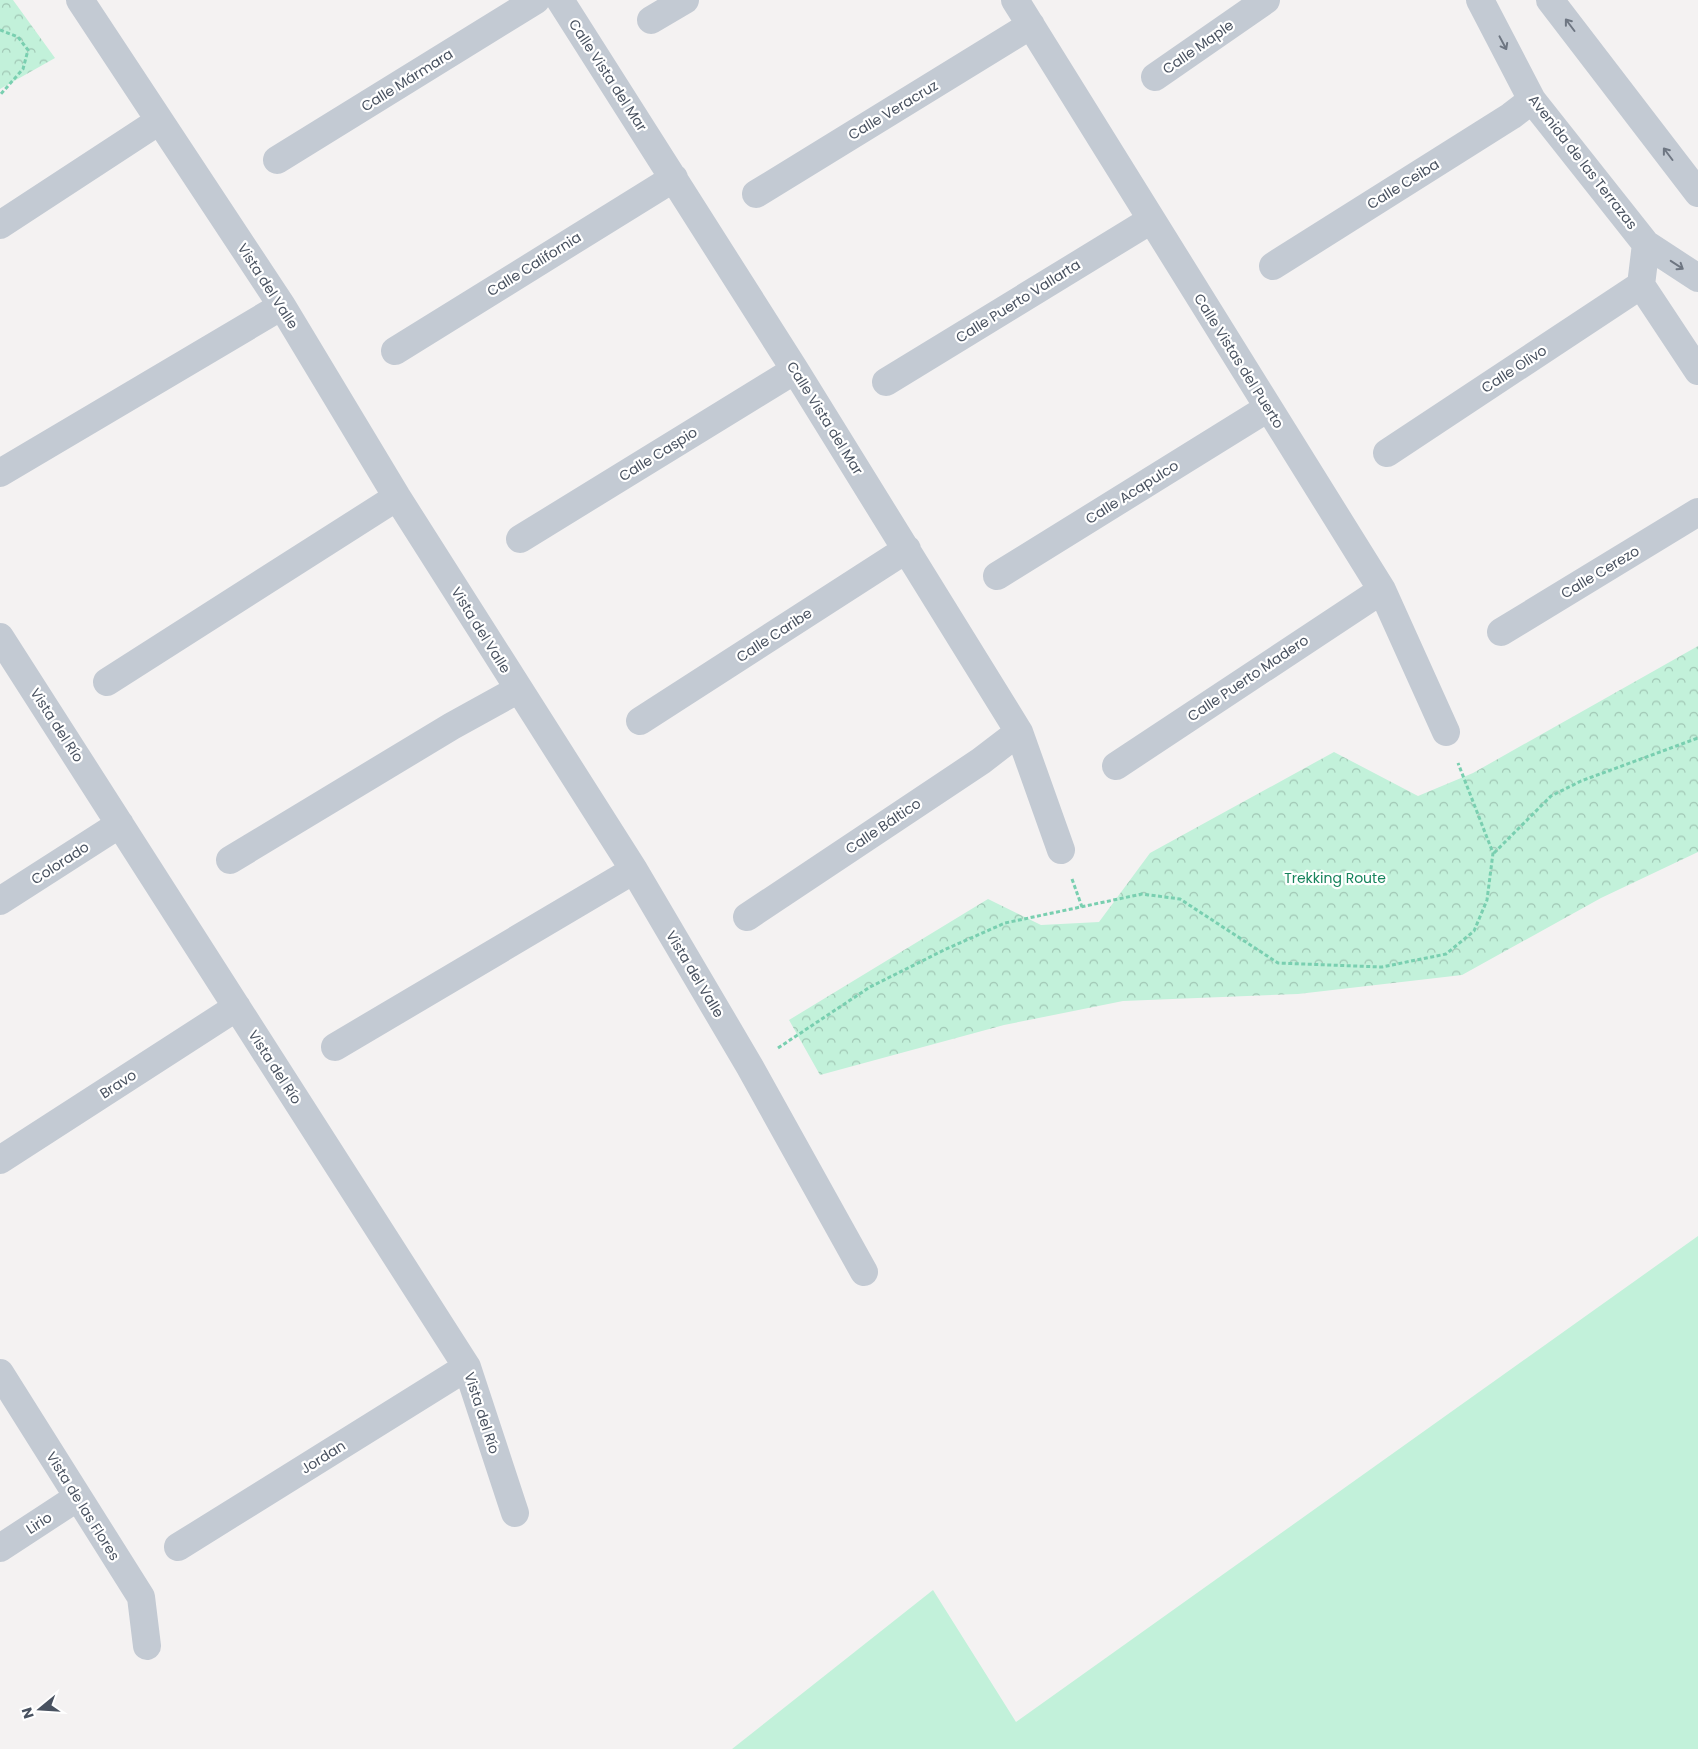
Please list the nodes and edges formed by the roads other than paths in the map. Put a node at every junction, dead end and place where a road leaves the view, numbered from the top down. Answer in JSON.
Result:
{"nodes":[{"id":1,"x":80,"y":0,"type":"edge"},
{"id":2,"x":536,"y":0,"type":"edge"},
{"id":3,"x":560,"y":0,"type":"edge"},
{"id":4,"x":684,"y":0,"type":"edge"},
{"id":5,"x":1016,"y":0,"type":"edge"},
{"id":6,"x":1266,"y":0,"type":"edge"},
{"id":7,"x":1480,"y":0,"type":"edge"},
{"id":8,"x":1550,"y":0,"type":"edge"},
{"id":9,"x":651,"y":20,"type":"dead end"},
{"id":10,"x":1031,"y":25,"type":"junction"},
{"id":11,"x":1155,"y":77,"type":"dead end"},
{"id":12,"x":1532,"y":100,"type":"junction"},
{"id":13,"x":159,"y":121,"type":"junction"},
{"id":14,"x":277,"y":160,"type":"dead end"},
{"id":15,"x":674,"y":178,"type":"junction"},
{"id":16,"x":1698,"y":193,"type":"edge"},
{"id":17,"x":756,"y":194,"type":"dead end"},
{"id":18,"x":1151,"y":220,"type":"junction"},
{"id":19,"x":0,"y":225,"type":"edge"},
{"id":20,"x":1646,"y":244,"type":"junction"},
{"id":21,"x":1273,"y":266,"type":"dead end"},
{"id":22,"x":1698,"y":278,"type":"edge"},
{"id":23,"x":1641,"y":285,"type":"junction"},
{"id":24,"x":282,"y":306,"type":"junction"},
{"id":25,"x":394,"y":350,"type":"dead end"},
{"id":26,"x":795,"y":370,"type":"junction"},
{"id":27,"x":1698,"y":371,"type":"edge"},
{"id":28,"x":886,"y":382,"type":"dead end"},
{"id":29,"x":1268,"y":408,"type":"junction"},
{"id":30,"x":1387,"y":453,"type":"dead end"},
{"id":31,"x":0,"y":474,"type":"edge"},
{"id":32,"x":397,"y":498,"type":"junction"},
{"id":33,"x":1698,"y":512,"type":"edge"},
{"id":34,"x":520,"y":539,"type":"dead end"},
{"id":35,"x":907,"y":549,"type":"junction"},
{"id":36,"x":997,"y":576,"type":"dead end"},
{"id":37,"x":1382,"y":590,"type":"junction"},
{"id":38,"x":1501,"y":632,"type":"dead end"},
{"id":39,"x":0,"y":638,"type":"edge"},
{"id":40,"x":107,"y":682,"type":"dead end"},
{"id":41,"x":519,"y":689,"type":"junction"},
{"id":42,"x":640,"y":721,"type":"dead end"},
{"id":43,"x":1019,"y":732,"type":"junction"},
{"id":44,"x":1446,"y":732,"type":"road end"},
{"id":45,"x":1116,"y":766,"type":"dead end"},
{"id":46,"x":120,"y":824,"type":"junction"},
{"id":47,"x":1060,"y":850,"type":"dead end"},
{"id":48,"x":230,"y":860,"type":"dead end"},
{"id":49,"x":634,"y":870,"type":"junction"},
{"id":50,"x":0,"y":901,"type":"edge"},
{"id":51,"x":746,"y":917,"type":"dead end"},
{"id":52,"x":237,"y":1007,"type":"junction"},
{"id":53,"x":335,"y":1047,"type":"dead end"},
{"id":54,"x":0,"y":1160,"type":"edge"},
{"id":55,"x":864,"y":1272,"type":"dead end"},
{"id":56,"x":468,"y":1367,"type":"junction"},
{"id":57,"x":0,"y":1373,"type":"edge"},
{"id":58,"x":78,"y":1497,"type":"junction"},
{"id":59,"x":515,"y":1513,"type":"dead end"},
{"id":60,"x":178,"y":1547,"type":"dead end"},
{"id":61,"x":0,"y":1548,"type":"edge"},
{"id":62,"x":147,"y":1646,"type":"dead end"}],
"edges":[{"from":1,"to":13,"type":"street","name":"Vista del Valle"},
{"from":2,"to":14,"type":"street","name":"Calle Mármara"},
{"from":3,"to":15,"type":"street","name":"Calle Vista del Mar"},
{"from":4,"to":9,"type":"street"},
{"from":5,"to":10,"type":"street","name":"Calle Vistas del Puerto"},
{"from":6,"to":11,"type":"street","name":"Calle Maple"},
{"from":7,"to":12,"type":"street","name":"Avenida de las Terrazas","one_way":true},
{"from":16,"to":8,"type":"street","one_way":true},
{"from":10,"to":17,"type":"street","name":"Calle Veracruz"},
{"from":10,"to":18,"type":"street","name":"Calle Vistas del Puerto"},
{"from":12,"to":20,"type":"street","name":"Avenida de las Terrazas"},
{"from":12,"to":21,"type":"street","name":"Calle Ceiba"},
{"from":13,"to":19,"type":"street"},
{"from":13,"to":24,"type":"street","name":"Vista del Valle"},
{"from":15,"to":25,"type":"street","name":"Calle California"},
{"from":15,"to":26,"type":"street","name":"Calle Vista del Mar"},
{"from":18,"to":28,"type":"street","name":"Calle Puerto Vallarta"},
{"from":18,"to":29,"type":"street","name":"Calle Vistas del Puerto"},
{"from":20,"to":22,"type":"street","name":"Avenida de las Terrazas","one_way":true},
{"from":20,"to":23,"type":"street","name":"Avenida de las Terrazas"},
{"from":23,"to":27,"type":"street"},
{"from":23,"to":30,"type":"street","name":"Calle Olivo"},
{"from":24,"to":31,"type":"street"},
{"from":24,"to":32,"type":"street","name":"Vista del Valle"},
{"from":26,"to":34,"type":"street","name":"Calle Caspio"},
{"from":26,"to":35,"type":"street","name":"Calle Vista del Mar"},
{"from":29,"to":36,"type":"street","name":"Calle Acapulco"},
{"from":29,"to":37,"type":"street","name":"Calle Vistas del Puerto"},
{"from":32,"to":40,"type":"street"},
{"from":32,"to":41,"type":"street","name":"Vista del Valle"},
{"from":33,"to":38,"type":"street","name":"Calle Cerezo"},
{"from":35,"to":42,"type":"street","name":"Calle Caribe"},
{"from":35,"to":43,"type":"street","name":"Calle Vista del Mar"},
{"from":37,"to":44,"type":"street","name":"Calle Vistas del Puerto"},
{"from":37,"to":45,"type":"street","name":"Calle Puerto Madero"},
{"from":39,"to":46,"type":"street","name":"Vista del Río"},
{"from":41,"to":48,"type":"street"},
{"from":41,"to":49,"type":"street","name":"Vista del Valle"},
{"from":43,"to":47,"type":"street","name":"Calle Vista del Mar"},
{"from":43,"to":51,"type":"street","name":"Calle Báltico"},
{"from":46,"to":50,"type":"street","name":"Colorado"},
{"from":46,"to":52,"type":"street","name":"Vista del Río"},
{"from":49,"to":53,"type":"street"},
{"from":49,"to":55,"type":"street","name":"Vista del Valle"},
{"from":52,"to":54,"type":"street","name":"Bravo"},
{"from":52,"to":56,"type":"street","name":"Vista del Río"},
{"from":56,"to":59,"type":"street","name":"Vista del Río"},
{"from":56,"to":60,"type":"street","name":"Jordan"},
{"from":57,"to":58,"type":"street","name":"Vista de las Flores"},
{"from":58,"to":61,"type":"street","name":"Lirio"},
{"from":58,"to":62,"type":"street","name":"Vista de las Flores"}]}
